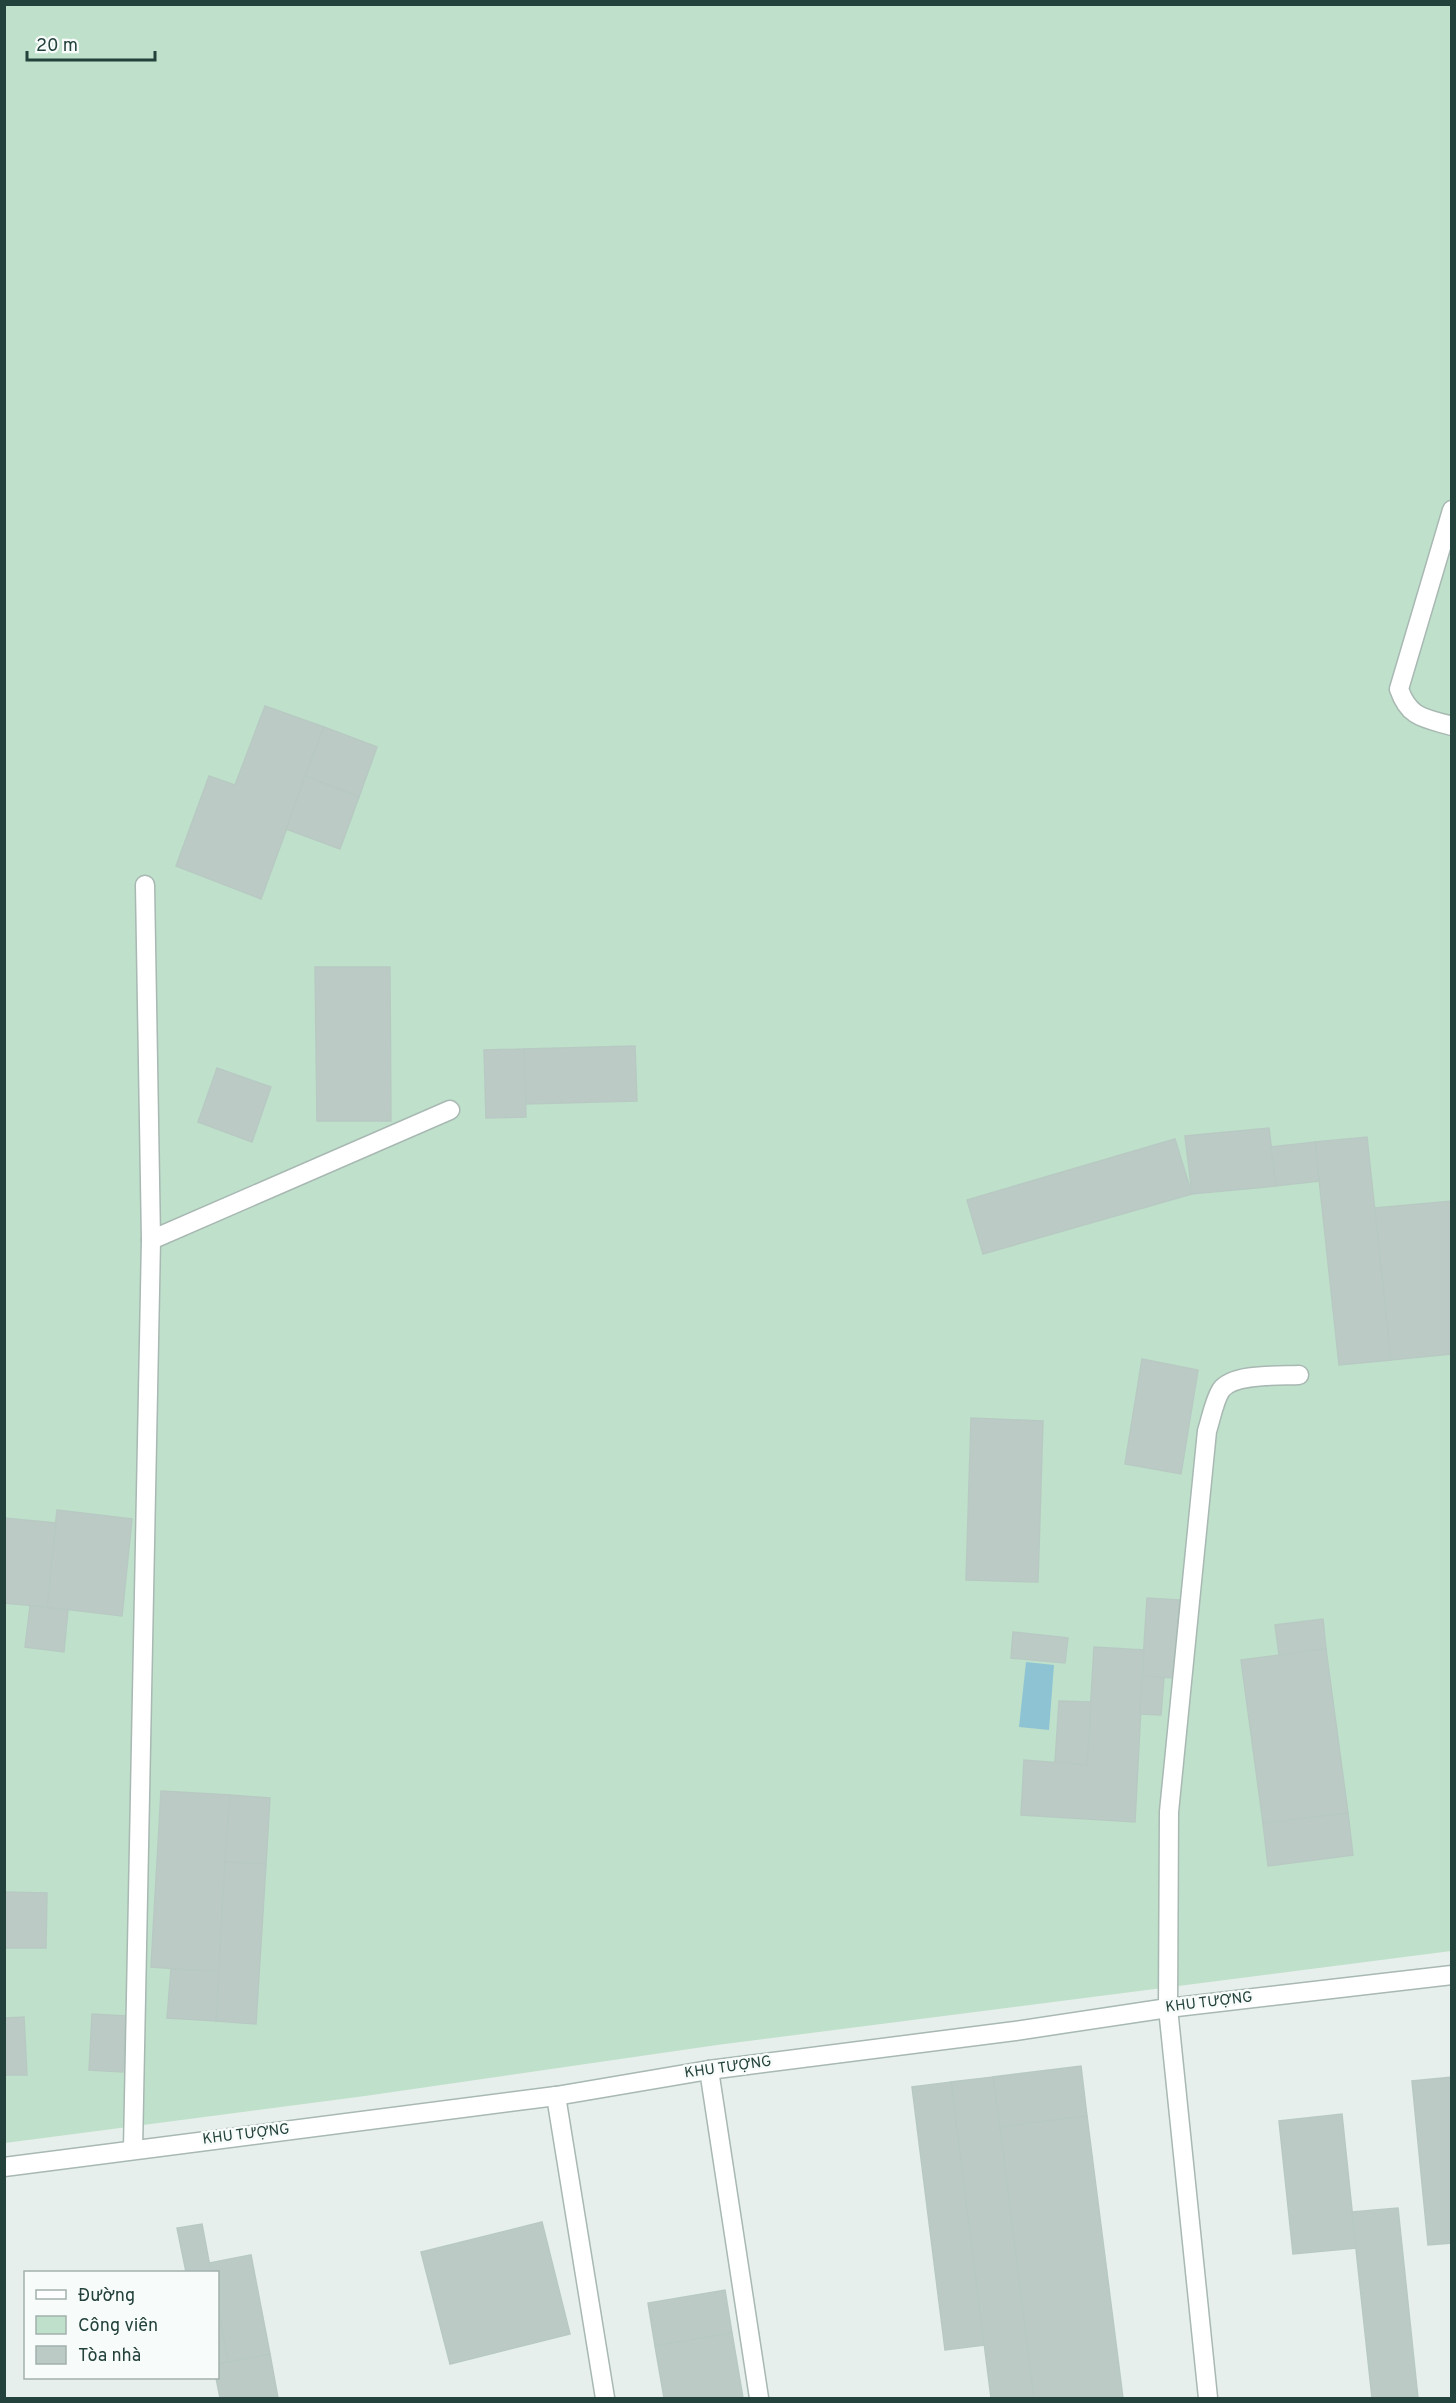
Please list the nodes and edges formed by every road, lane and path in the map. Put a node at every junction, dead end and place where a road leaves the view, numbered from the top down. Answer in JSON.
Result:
{"nodes":[{"id":1,"x":1452,"y":510,"type":"edge"},
{"id":2,"x":1452,"y":726,"type":"edge"},
{"id":3,"x":146,"y":885,"type":"dead end"},
{"id":4,"x":450,"y":1110,"type":"dead end"},
{"id":5,"x":151,"y":1240,"type":"junction"},
{"id":6,"x":1299,"y":1375,"type":"dead end"},
{"id":7,"x":1452,"y":1975,"type":"edge"},
{"id":8,"x":1168,"y":2008,"type":"junction"},
{"id":9,"x":709,"y":2070,"type":"junction"},
{"id":10,"x":556,"y":2096,"type":"junction"},
{"id":11,"x":133,"y":2149,"type":"junction"},
{"id":12,"x":4,"y":2167,"type":"edge"},
{"id":13,"x":604,"y":2398,"type":"edge"},
{"id":14,"x":759,"y":2398,"type":"edge"},
{"id":15,"x":1208,"y":2398,"type":"edge"}],
"edges":[{"from":1,"to":2,"type":"street"},
{"from":3,"to":5,"type":"street"},
{"from":4,"to":5,"type":"street"},
{"from":5,"to":11,"type":"street"},
{"from":6,"to":8,"type":"street"},
{"from":7,"to":8,"type":"street","name":"KHU TƯỢNG"},
{"from":8,"to":9,"type":"street","name":"KHU TƯỢNG"},
{"from":8,"to":15,"type":"street"},
{"from":9,"to":10,"type":"street","name":"KHU TƯỢNG"},
{"from":9,"to":14,"type":"street"},
{"from":10,"to":11,"type":"street","name":"KHU TƯỢNG"},
{"from":10,"to":13,"type":"street"},
{"from":11,"to":12,"type":"street","name":"KHU TƯỢNG"}]}
